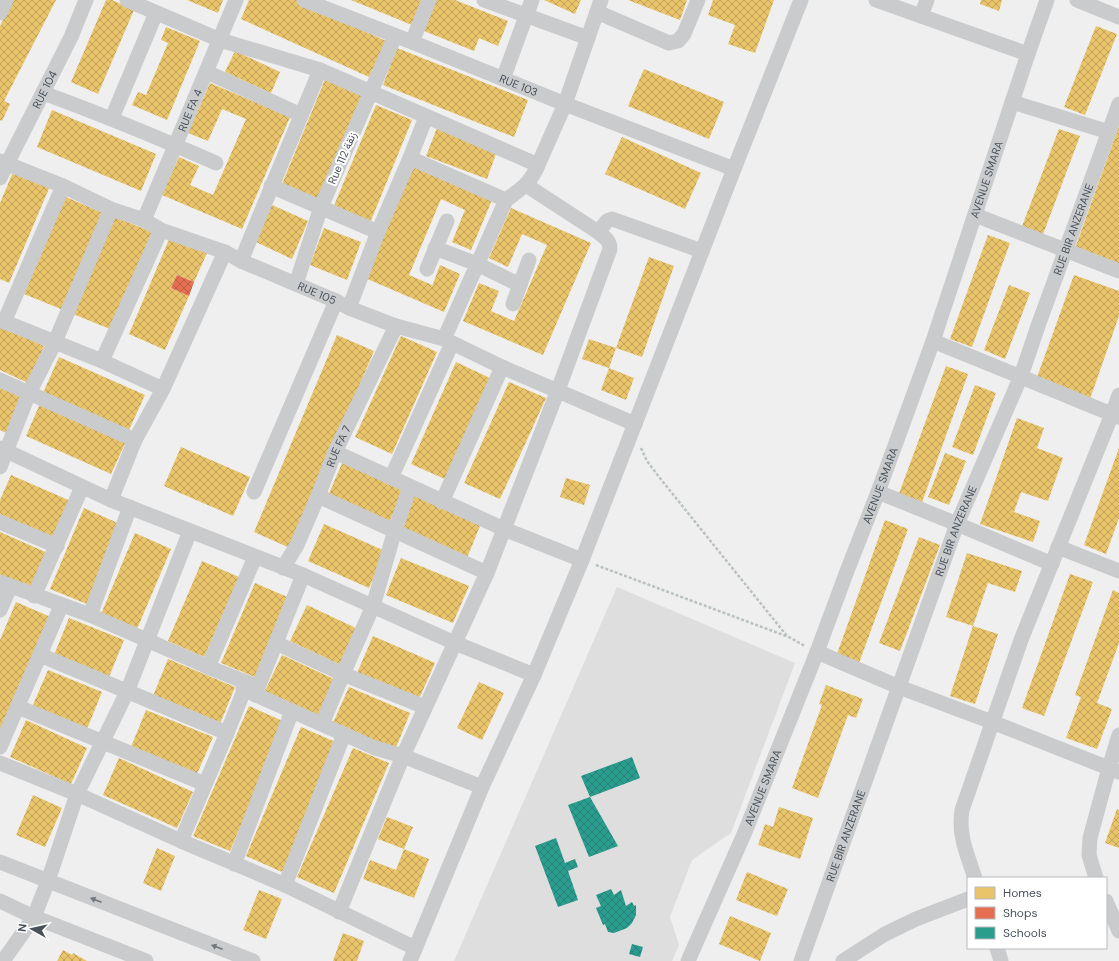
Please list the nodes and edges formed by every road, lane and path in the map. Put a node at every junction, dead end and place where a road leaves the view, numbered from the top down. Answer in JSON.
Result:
{"nodes":[{"id":1,"x":6,"y":0,"type":"edge"},
{"id":2,"x":86,"y":0,"type":"edge"},
{"id":3,"x":127,"y":0,"type":"edge"},
{"id":4,"x":236,"y":0,"type":"edge"},
{"id":5,"x":304,"y":0,"type":"edge"},
{"id":6,"x":429,"y":0,"type":"edge"},
{"id":7,"x":484,"y":0,"type":"edge"},
{"id":8,"x":532,"y":0,"type":"edge"},
{"id":9,"x":698,"y":0,"type":"edge"},
{"id":10,"x":801,"y":0,"type":"edge"},
{"id":11,"x":876,"y":0,"type":"edge"},
{"id":12,"x":927,"y":0,"type":"edge"},
{"id":13,"x":1047,"y":0,"type":"edge"},
{"id":14,"x":1077,"y":0,"type":"edge"},
{"id":15,"x":329,"y":5,"type":"edge"},
{"id":16,"x":599,"y":6,"type":"edge"},
{"id":17,"x":0,"y":13,"type":"edge"},
{"id":18,"x":156,"y":13,"type":"junction"},
{"id":19,"x":526,"y":14,"type":"junction"},
{"id":20,"x":921,"y":16,"type":"junction"},
{"id":21,"x":1119,"y":17,"type":"edge"},
{"id":22,"x":395,"y":36,"type":"junction"},
{"id":23,"x":588,"y":38,"type":"junction"},
{"id":24,"x":220,"y":40,"type":"junction"},
{"id":25,"x":412,"y":42,"type":"junction"},
{"id":26,"x":1028,"y":54,"type":"junction"},
{"id":27,"x":320,"y":70,"type":"junction"},
{"id":28,"x":207,"y":72,"type":"junction"},
{"id":29,"x":503,"y":79,"type":"junction"},
{"id":30,"x":370,"y":92,"type":"junction"},
{"id":31,"x":43,"y":93,"type":"junction"},
{"id":32,"x":1012,"y":102,"type":"junction"},
{"id":33,"x":565,"y":104,"type":"junction"},
{"id":34,"x":1119,"y":104,"type":"edge"},
{"id":35,"x":301,"y":115,"type":"junction"},
{"id":36,"x":426,"y":117,"type":"junction"},
{"id":37,"x":112,"y":118,"type":"junction"},
{"id":38,"x":1108,"y":132,"type":"junction"},
{"id":39,"x":176,"y":145,"type":"junction"},
{"id":40,"x":410,"y":158,"type":"junction"},
{"id":41,"x":4,"y":162,"type":"edge"},
{"id":42,"x":216,"y":163,"type":"dead end"},
{"id":43,"x":538,"y":165,"type":"junction"},
{"id":44,"x":734,"y":169,"type":"junction"},
{"id":45,"x":0,"y":178,"type":"edge"},
{"id":46,"x":526,"y":185,"type":"junction"},
{"id":47,"x":63,"y":186,"type":"junction"},
{"id":48,"x":271,"y":186,"type":"junction"},
{"id":49,"x":506,"y":200,"type":"junction"},
{"id":50,"x":321,"y":207,"type":"junction"},
{"id":51,"x":111,"y":209,"type":"junction"},
{"id":52,"x":975,"y":215,"type":"junction"},
{"id":53,"x":144,"y":220,"type":"junction"},
{"id":54,"x":447,"y":221,"type":"dead end"},
{"id":55,"x":161,"y":230,"type":"junction"},
{"id":56,"x":378,"y":232,"type":"junction"},
{"id":57,"x":598,"y":232,"type":"junction"},
{"id":58,"x":435,"y":248,"type":"junction"},
{"id":59,"x":1065,"y":250,"type":"junction"},
{"id":60,"x":702,"y":251,"type":"junction"},
{"id":61,"x":225,"y":252,"type":"junction"},
{"id":62,"x":529,"y":260,"type":"dead end"},
{"id":63,"x":241,"y":261,"type":"junction"},
{"id":64,"x":478,"y":264,"type":"junction"},
{"id":65,"x":427,"y":269,"type":"dead end"},
{"id":66,"x":1119,"y":271,"type":"edge"},
{"id":67,"x":296,"y":284,"type":"junction"},
{"id":68,"x":520,"y":285,"type":"junction"},
{"id":69,"x":336,"y":301,"type":"junction"},
{"id":70,"x":513,"y":304,"type":"dead end"},
{"id":71,"x":350,"y":308,"type":"junction"},
{"id":72,"x":2,"y":321,"type":"edge"},
{"id":73,"x":396,"y":326,"type":"junction"},
{"id":74,"x":448,"y":341,"type":"junction"},
{"id":75,"x":933,"y":341,"type":"junction"},
{"id":76,"x":55,"y":342,"type":"junction"},
{"id":77,"x":102,"y":361,"type":"junction"},
{"id":78,"x":502,"y":367,"type":"junction"},
{"id":79,"x":1021,"y":376,"type":"junction"},
{"id":80,"x":0,"y":380,"type":"edge"},
{"id":81,"x":163,"y":389,"type":"junction"},
{"id":82,"x":558,"y":390,"type":"junction"},
{"id":83,"x":30,"y":393,"type":"junction"},
{"id":84,"x":1119,"y":395,"type":"edge"},
{"id":85,"x":1116,"y":416,"type":"edge"},
{"id":86,"x":634,"y":424,"type":"junction"},
{"id":87,"x":135,"y":440,"type":"junction"},
{"id":88,"x":3,"y":449,"type":"edge"},
{"id":89,"x":335,"y":452,"type":"junction"},
{"id":90,"x":0,"y":466,"type":"edge"},
{"id":91,"x":391,"y":478,"type":"junction"},
{"id":92,"x":82,"y":487,"type":"junction"},
{"id":93,"x":410,"y":487,"type":"junction"},
{"id":94,"x":254,"y":492,"type":"dead end"},
{"id":95,"x":878,"y":492,"type":"junction"},
{"id":96,"x":318,"y":496,"type":"junction"},
{"id":97,"x":112,"y":500,"type":"junction"},
{"id":98,"x":442,"y":502,"type":"junction"},
{"id":99,"x":130,"y":507,"type":"junction"},
{"id":100,"x":0,"y":522,"type":"edge"},
{"id":101,"x":957,"y":524,"type":"junction"},
{"id":102,"x":504,"y":529,"type":"junction"},
{"id":103,"x":395,"y":530,"type":"junction"},
{"id":104,"x":190,"y":531,"type":"junction"},
{"id":105,"x":56,"y":546,"type":"junction"},
{"id":106,"x":1058,"y":547,"type":"junction"},
{"id":107,"x":255,"y":557,"type":"junction"},
{"id":108,"x":582,"y":560,"type":"junction"},
{"id":109,"x":1052,"y":564,"type":"junction"},
{"id":110,"x":283,"y":568,"type":"junction"},
{"id":111,"x":1119,"y":571,"type":"edge"},
{"id":112,"x":487,"y":573,"type":"junction"},
{"id":113,"x":303,"y":575,"type":"junction"},
{"id":114,"x":5,"y":584,"type":"edge"},
{"id":115,"x":34,"y":596,"type":"junction"},
{"id":116,"x":61,"y":606,"type":"junction"},
{"id":117,"x":374,"y":606,"type":"junction"},
{"id":118,"x":0,"y":610,"type":"edge"},
{"id":119,"x":90,"y":615,"type":"junction"},
{"id":120,"x":786,"y":636,"type":"junction"},
{"id":121,"x":147,"y":640,"type":"junction"},
{"id":122,"x":455,"y":642,"type":"junction"},
{"id":123,"x":276,"y":643,"type":"junction"},
{"id":124,"x":817,"y":652,"type":"junction"},
{"id":125,"x":40,"y":655,"type":"junction"},
{"id":126,"x":208,"y":667,"type":"junction"},
{"id":127,"x":343,"y":674,"type":"junction"},
{"id":128,"x":534,"y":675,"type":"junction"},
{"id":129,"x":898,"y":687,"type":"junction"},
{"id":130,"x":251,"y":689,"type":"junction"},
{"id":131,"x":127,"y":692,"type":"junction"},
{"id":132,"x":18,"y":707,"type":"junction"},
{"id":133,"x":425,"y":707,"type":"junction"},
{"id":134,"x":292,"y":712,"type":"junction"},
{"id":135,"x":992,"y":722,"type":"junction"},
{"id":136,"x":322,"y":724,"type":"junction"},
{"id":137,"x":227,"y":733,"type":"junction"},
{"id":138,"x":344,"y":734,"type":"junction"},
{"id":139,"x":1119,"y":735,"type":"edge"},
{"id":140,"x":103,"y":742,"type":"junction"},
{"id":141,"x":0,"y":747,"type":"edge"},
{"id":142,"x":403,"y":756,"type":"junction"},
{"id":143,"x":0,"y":763,"type":"edge"},
{"id":144,"x":1114,"y":770,"type":"edge"},
{"id":145,"x":205,"y":784,"type":"junction"},
{"id":146,"x":482,"y":787,"type":"junction"},
{"id":147,"x":77,"y":794,"type":"junction"},
{"id":148,"x":181,"y":841,"type":"junction"},
{"id":149,"x":0,"y":862,"type":"edge"},
{"id":150,"x":234,"y":864,"type":"junction"},
{"id":151,"x":975,"y":877,"type":"edge"},
{"id":152,"x":1096,"y":877,"type":"edge"},
{"id":153,"x":48,"y":881,"type":"junction"},
{"id":154,"x":285,"y":885,"type":"junction"},
{"id":155,"x":967,"y":899,"type":"edge"},
{"id":156,"x":0,"y":902,"type":"edge"},
{"id":157,"x":1107,"y":903,"type":"edge"},
{"id":158,"x":339,"y":912,"type":"junction"},
{"id":159,"x":34,"y":917,"type":"junction"},
{"id":160,"x":1119,"y":931,"type":"edge"},
{"id":161,"x":997,"y":949,"type":"edge"},
{"id":162,"x":412,"y":955,"type":"edge"},
{"id":163,"x":120,"y":956,"type":"edge"},
{"id":164,"x":3,"y":961,"type":"edge"},
{"id":165,"x":146,"y":961,"type":"edge"},
{"id":166,"x":254,"y":961,"type":"edge"},
{"id":167,"x":688,"y":961,"type":"edge"},
{"id":168,"x":801,"y":961,"type":"edge"},
{"id":169,"x":843,"y":961,"type":"edge"},
{"id":170,"x":1001,"y":961,"type":"edge"}],
"edges":[{"from":1,"to":17,"type":"street"},
{"from":2,"to":31,"type":"street","name":"RUE 104"},
{"from":3,"to":18,"type":"street"},
{"from":4,"to":24,"type":"street","name":"RUE FA 4"},
{"from":5,"to":15,"type":"street","name":"RUE 103"},
{"from":6,"to":25,"type":"street"},
{"from":7,"to":19,"type":"street"},
{"from":8,"to":19,"type":"street"},
{"from":9,"to":16,"type":"street"},
{"from":10,"to":44,"type":"street"},
{"from":11,"to":20,"type":"street"},
{"from":12,"to":20,"type":"street"},
{"from":13,"to":26,"type":"street","name":"AVENUE SMARA"},
{"from":14,"to":21,"type":"street"},
{"from":15,"to":22,"type":"street","name":"RUE 103"},
{"from":16,"to":23,"type":"street"},
{"from":18,"to":24,"type":"street"},
{"from":18,"to":37,"type":"street"},
{"from":19,"to":23,"type":"street"},
{"from":19,"to":29,"type":"street"},
{"from":20,"to":26,"type":"street"},
{"from":22,"to":25,"type":"street","name":"RUE 103"},
{"from":22,"to":30,"type":"street","name":"Rue 112 زنقة"},
{"from":23,"to":33,"type":"street"},
{"from":24,"to":27,"type":"street"},
{"from":24,"to":28,"type":"street","name":"RUE FA 4"},
{"from":25,"to":29,"type":"street","name":"RUE 103"},
{"from":26,"to":32,"type":"street","name":"AVENUE SMARA"},
{"from":27,"to":30,"type":"street"},
{"from":27,"to":35,"type":"street"},
{"from":28,"to":35,"type":"street"},
{"from":28,"to":39,"type":"street","name":"RUE FA 4"},
{"from":29,"to":33,"type":"street","name":"RUE 103"},
{"from":30,"to":36,"type":"street"},
{"from":30,"to":50,"type":"street","name":"Rue 112 زنقة"},
{"from":31,"to":37,"type":"street"},
{"from":31,"to":41,"type":"street","name":"RUE 104"},
{"from":32,"to":38,"type":"street"},
{"from":32,"to":52,"type":"street","name":"AVENUE SMARA"},
{"from":33,"to":43,"type":"street"},
{"from":33,"to":44,"type":"street","name":"RUE 103"},
{"from":34,"to":38,"type":"street","name":"RUE BIR ANZERANE"},
{"from":35,"to":48,"type":"street"},
{"from":36,"to":40,"type":"street"},
{"from":36,"to":43,"type":"street"},
{"from":37,"to":39,"type":"street"},
{"from":38,"to":59,"type":"street","name":"RUE BIR ANZERANE"},
{"from":39,"to":42,"type":"street"},
{"from":39,"to":53,"type":"street","name":"RUE FA 4"},
{"from":40,"to":49,"type":"street"},
{"from":40,"to":56,"type":"street"},
{"from":41,"to":45,"type":"street","name":"RUE 104"},
{"from":41,"to":47,"type":"street","name":"RUE 105"},
{"from":43,"to":46,"type":"street"},
{"from":44,"to":60,"type":"street"},
{"from":46,"to":49,"type":"street"},
{"from":46,"to":57,"type":"street"},
{"from":47,"to":51,"type":"street","name":"RUE 105"},
{"from":47,"to":72,"type":"street"},
{"from":48,"to":50,"type":"street"},
{"from":48,"to":63,"type":"street"},
{"from":49,"to":64,"type":"street"},
{"from":50,"to":56,"type":"street"},
{"from":50,"to":67,"type":"street","name":"Rue 112 زنقة"},
{"from":51,"to":53,"type":"street","name":"RUE 105"},
{"from":51,"to":76,"type":"street"},
{"from":52,"to":59,"type":"street"},
{"from":52,"to":75,"type":"street","name":"AVENUE SMARA"},
{"from":53,"to":55,"type":"street","name":"RUE 105"},
{"from":54,"to":58,"type":"street"},
{"from":55,"to":61,"type":"street","name":"RUE 105"},
{"from":55,"to":77,"type":"street"},
{"from":56,"to":71,"type":"street"},
{"from":57,"to":60,"type":"street"},
{"from":57,"to":82,"type":"street"},
{"from":58,"to":64,"type":"street"},
{"from":58,"to":65,"type":"street"},
{"from":59,"to":66,"type":"street"},
{"from":59,"to":79,"type":"street","name":"RUE BIR ANZERANE"},
{"from":60,"to":86,"type":"street"},
{"from":61,"to":63,"type":"street","name":"RUE 105"},
{"from":61,"to":81,"type":"street"},
{"from":62,"to":68,"type":"street"},
{"from":63,"to":67,"type":"street","name":"RUE 105"},
{"from":64,"to":68,"type":"street"},
{"from":64,"to":74,"type":"street"},
{"from":67,"to":69,"type":"street","name":"RUE 105"},
{"from":68,"to":70,"type":"street"},
{"from":69,"to":71,"type":"street","name":"RUE 105"},
{"from":69,"to":94,"type":"street"},
{"from":71,"to":73,"type":"street","name":"RUE 105"},
{"from":72,"to":76,"type":"street"},
{"from":73,"to":74,"type":"street","name":"RUE 105"},
{"from":73,"to":89,"type":"street","name":"RUE FA 7"},
{"from":74,"to":78,"type":"street","name":"RUE 105"},
{"from":74,"to":91,"type":"street"},
{"from":75,"to":79,"type":"street"},
{"from":75,"to":95,"type":"street","name":"AVENUE SMARA"},
{"from":76,"to":77,"type":"street"},
{"from":76,"to":83,"type":"street"},
{"from":77,"to":81,"type":"street"},
{"from":78,"to":82,"type":"street","name":"RUE 105"},
{"from":78,"to":98,"type":"street"},
{"from":79,"to":85,"type":"street"},
{"from":79,"to":101,"type":"street","name":"RUE BIR ANZERANE"},
{"from":80,"to":83,"type":"street"},
{"from":81,"to":87,"type":"street"},
{"from":82,"to":86,"type":"street","name":"RUE 105"},
{"from":82,"to":102,"type":"street"},
{"from":83,"to":87,"type":"street"},
{"from":83,"to":88,"type":"street"},
{"from":84,"to":85,"type":"street"},
{"from":85,"to":106,"type":"street"},
{"from":86,"to":108,"type":"street"},
{"from":86,"to":120,"type":"path"},
{"from":87,"to":97,"type":"street"},
{"from":88,"to":90,"type":"street"},
{"from":88,"to":92,"type":"street"},
{"from":89,"to":91,"type":"street"},
{"from":89,"to":96,"type":"street","name":"RUE FA 7"},
{"from":91,"to":93,"type":"street"},
{"from":92,"to":97,"type":"street"},
{"from":92,"to":105,"type":"street"},
{"from":93,"to":98,"type":"street"},
{"from":93,"to":103,"type":"street"},
{"from":95,"to":101,"type":"street"},
{"from":95,"to":124,"type":"street","name":"AVENUE SMARA"},
{"from":96,"to":103,"type":"street"},
{"from":96,"to":110,"type":"street","name":"RUE FA 7"},
{"from":97,"to":99,"type":"street"},
{"from":98,"to":102,"type":"street"},
{"from":99,"to":104,"type":"street"},
{"from":99,"to":119,"type":"street"},
{"from":100,"to":105,"type":"street"},
{"from":101,"to":109,"type":"street"},
{"from":101,"to":129,"type":"street","name":"RUE BIR ANZERANE"},
{"from":102,"to":108,"type":"street"},
{"from":102,"to":112,"type":"street"},
{"from":103,"to":112,"type":"street"},
{"from":103,"to":117,"type":"street"},
{"from":104,"to":107,"type":"street"},
{"from":104,"to":121,"type":"street"},
{"from":105,"to":115,"type":"street"},
{"from":106,"to":109,"type":"street"},
{"from":106,"to":111,"type":"street"},
{"from":107,"to":110,"type":"street"},
{"from":107,"to":126,"type":"street"},
{"from":108,"to":120,"type":"path"},
{"from":108,"to":128,"type":"street"},
{"from":109,"to":135,"type":"street"},
{"from":110,"to":113,"type":"street"},
{"from":112,"to":122,"type":"street"},
{"from":113,"to":117,"type":"street"},
{"from":113,"to":123,"type":"street"},
{"from":114,"to":115,"type":"street"},
{"from":114,"to":118,"type":"street"},
{"from":115,"to":116,"type":"street"},
{"from":116,"to":119,"type":"street"},
{"from":116,"to":125,"type":"street"},
{"from":117,"to":122,"type":"street"},
{"from":117,"to":127,"type":"street"},
{"from":119,"to":121,"type":"street"},
{"from":120,"to":124,"type":"path"},
{"from":121,"to":126,"type":"street"},
{"from":121,"to":131,"type":"street"},
{"from":122,"to":128,"type":"street"},
{"from":122,"to":133,"type":"street"},
{"from":123,"to":127,"type":"street"},
{"from":123,"to":130,"type":"street"},
{"from":124,"to":129,"type":"street"},
{"from":124,"to":167,"type":"street","name":"AVENUE SMARA"},
{"from":125,"to":131,"type":"street"},
{"from":125,"to":132,"type":"street"},
{"from":126,"to":130,"type":"street"},
{"from":127,"to":133,"type":"street"},
{"from":127,"to":136,"type":"street"},
{"from":128,"to":146,"type":"street"},
{"from":129,"to":135,"type":"street"},
{"from":129,"to":168,"type":"street","name":"RUE BIR ANZERANE"},
{"from":130,"to":134,"type":"street"},
{"from":130,"to":137,"type":"street"},
{"from":131,"to":137,"type":"street"},
{"from":131,"to":140,"type":"street"},
{"from":132,"to":140,"type":"street"},
{"from":132,"to":141,"type":"street"},
{"from":133,"to":142,"type":"street"},
{"from":134,"to":136,"type":"street"},
{"from":134,"to":150,"type":"street"},
{"from":135,"to":144,"type":"street"},
{"from":135,"to":151,"type":"street"},
{"from":136,"to":138,"type":"street"},
{"from":137,"to":145,"type":"street"},
{"from":138,"to":142,"type":"street"},
{"from":138,"to":154,"type":"street"},
{"from":139,"to":144,"type":"street"},
{"from":140,"to":145,"type":"street"},
{"from":140,"to":147,"type":"street"},
{"from":142,"to":146,"type":"street"},
{"from":142,"to":158,"type":"street"},
{"from":143,"to":147,"type":"street"},
{"from":144,"to":152,"type":"street"},
{"from":145,"to":148,"type":"street"},
{"from":146,"to":162,"type":"street"},
{"from":147,"to":148,"type":"street"},
{"from":147,"to":153,"type":"street"},
{"from":148,"to":150,"type":"street"},
{"from":149,"to":153,"type":"street"},
{"from":150,"to":154,"type":"street"},
{"from":153,"to":159,"type":"street"},
{"from":166,"to":153,"type":"street","one_way":true},
{"from":154,"to":158,"type":"street"},
{"from":155,"to":169,"type":"street"},
{"from":156,"to":159,"type":"street"},
{"from":157,"to":160,"type":"street"},
{"from":158,"to":162,"type":"street"},
{"from":159,"to":163,"type":"street"},
{"from":159,"to":164,"type":"street"},
{"from":161,"to":170,"type":"street"},
{"from":163,"to":165,"type":"street"}]}
